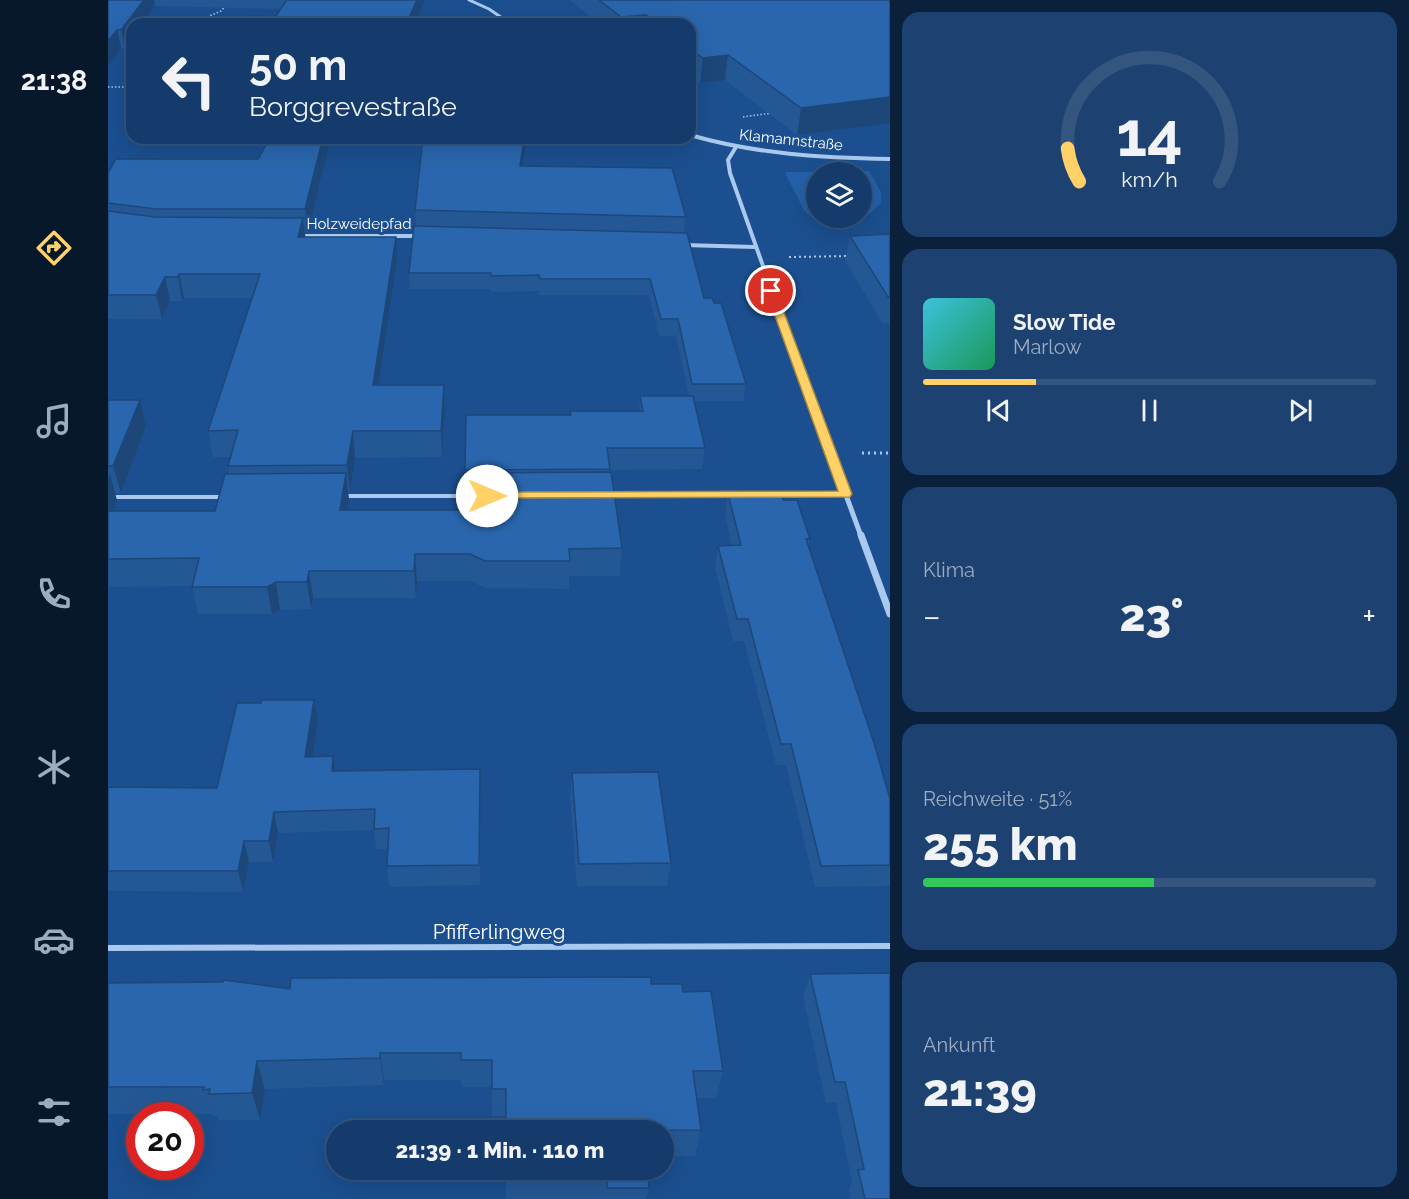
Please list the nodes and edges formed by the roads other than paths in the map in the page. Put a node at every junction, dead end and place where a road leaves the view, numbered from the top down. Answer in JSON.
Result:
{"nodes":[{"id":1,"x":469,"y":0,"type":"edge"},
{"id":2,"x":502,"y":18,"type":"edge"},
{"id":3,"x":696,"y":137,"type":"edge"},
{"id":4,"x":736,"y":147,"type":"junction"},
{"id":5,"x":890,"y":159,"type":"edge"},
{"id":6,"x":291,"y":236,"type":"edge"},
{"id":7,"x":432,"y":236,"type":"edge"},
{"id":8,"x":672,"y":245,"type":"edge"},
{"id":9,"x":755,"y":247,"type":"junction"},
{"id":10,"x":846,"y":494,"type":"junction"},
{"id":11,"x":605,"y":495,"type":"edge"},
{"id":12,"x":735,"y":495,"type":"edge"},
{"id":13,"x":771,"y":495,"type":"edge"},
{"id":14,"x":333,"y":496,"type":"edge"},
{"id":15,"x":475,"y":496,"type":"edge"},
{"id":16,"x":108,"y":497,"type":"edge"},
{"id":17,"x":226,"y":497,"type":"edge"},
{"id":18,"x":890,"y":614,"type":"edge"},
{"id":19,"x":890,"y":946,"type":"edge"},
{"id":20,"x":108,"y":948,"type":"edge"}],
"edges":[{"from":1,"to":2,"type":"street"},
{"from":3,"to":4,"type":"street","name":"Klamannstraße"},
{"from":4,"to":5,"type":"street","name":"Klamannstraße"},
{"from":4,"to":9,"type":"street"},
{"from":6,"to":7,"type":"street","name":"Holzweidepfad"},
{"from":8,"to":9,"type":"street"},
{"from":9,"to":10,"type":"street"},
{"from":10,"to":13,"type":"lane"},
{"from":10,"to":18,"type":"street"},
{"from":11,"to":12,"type":"lane"},
{"from":14,"to":15,"type":"lane"},
{"from":16,"to":17,"type":"lane"},
{"from":19,"to":20,"type":"lane","name":"Pfifferlingweg"}]}
